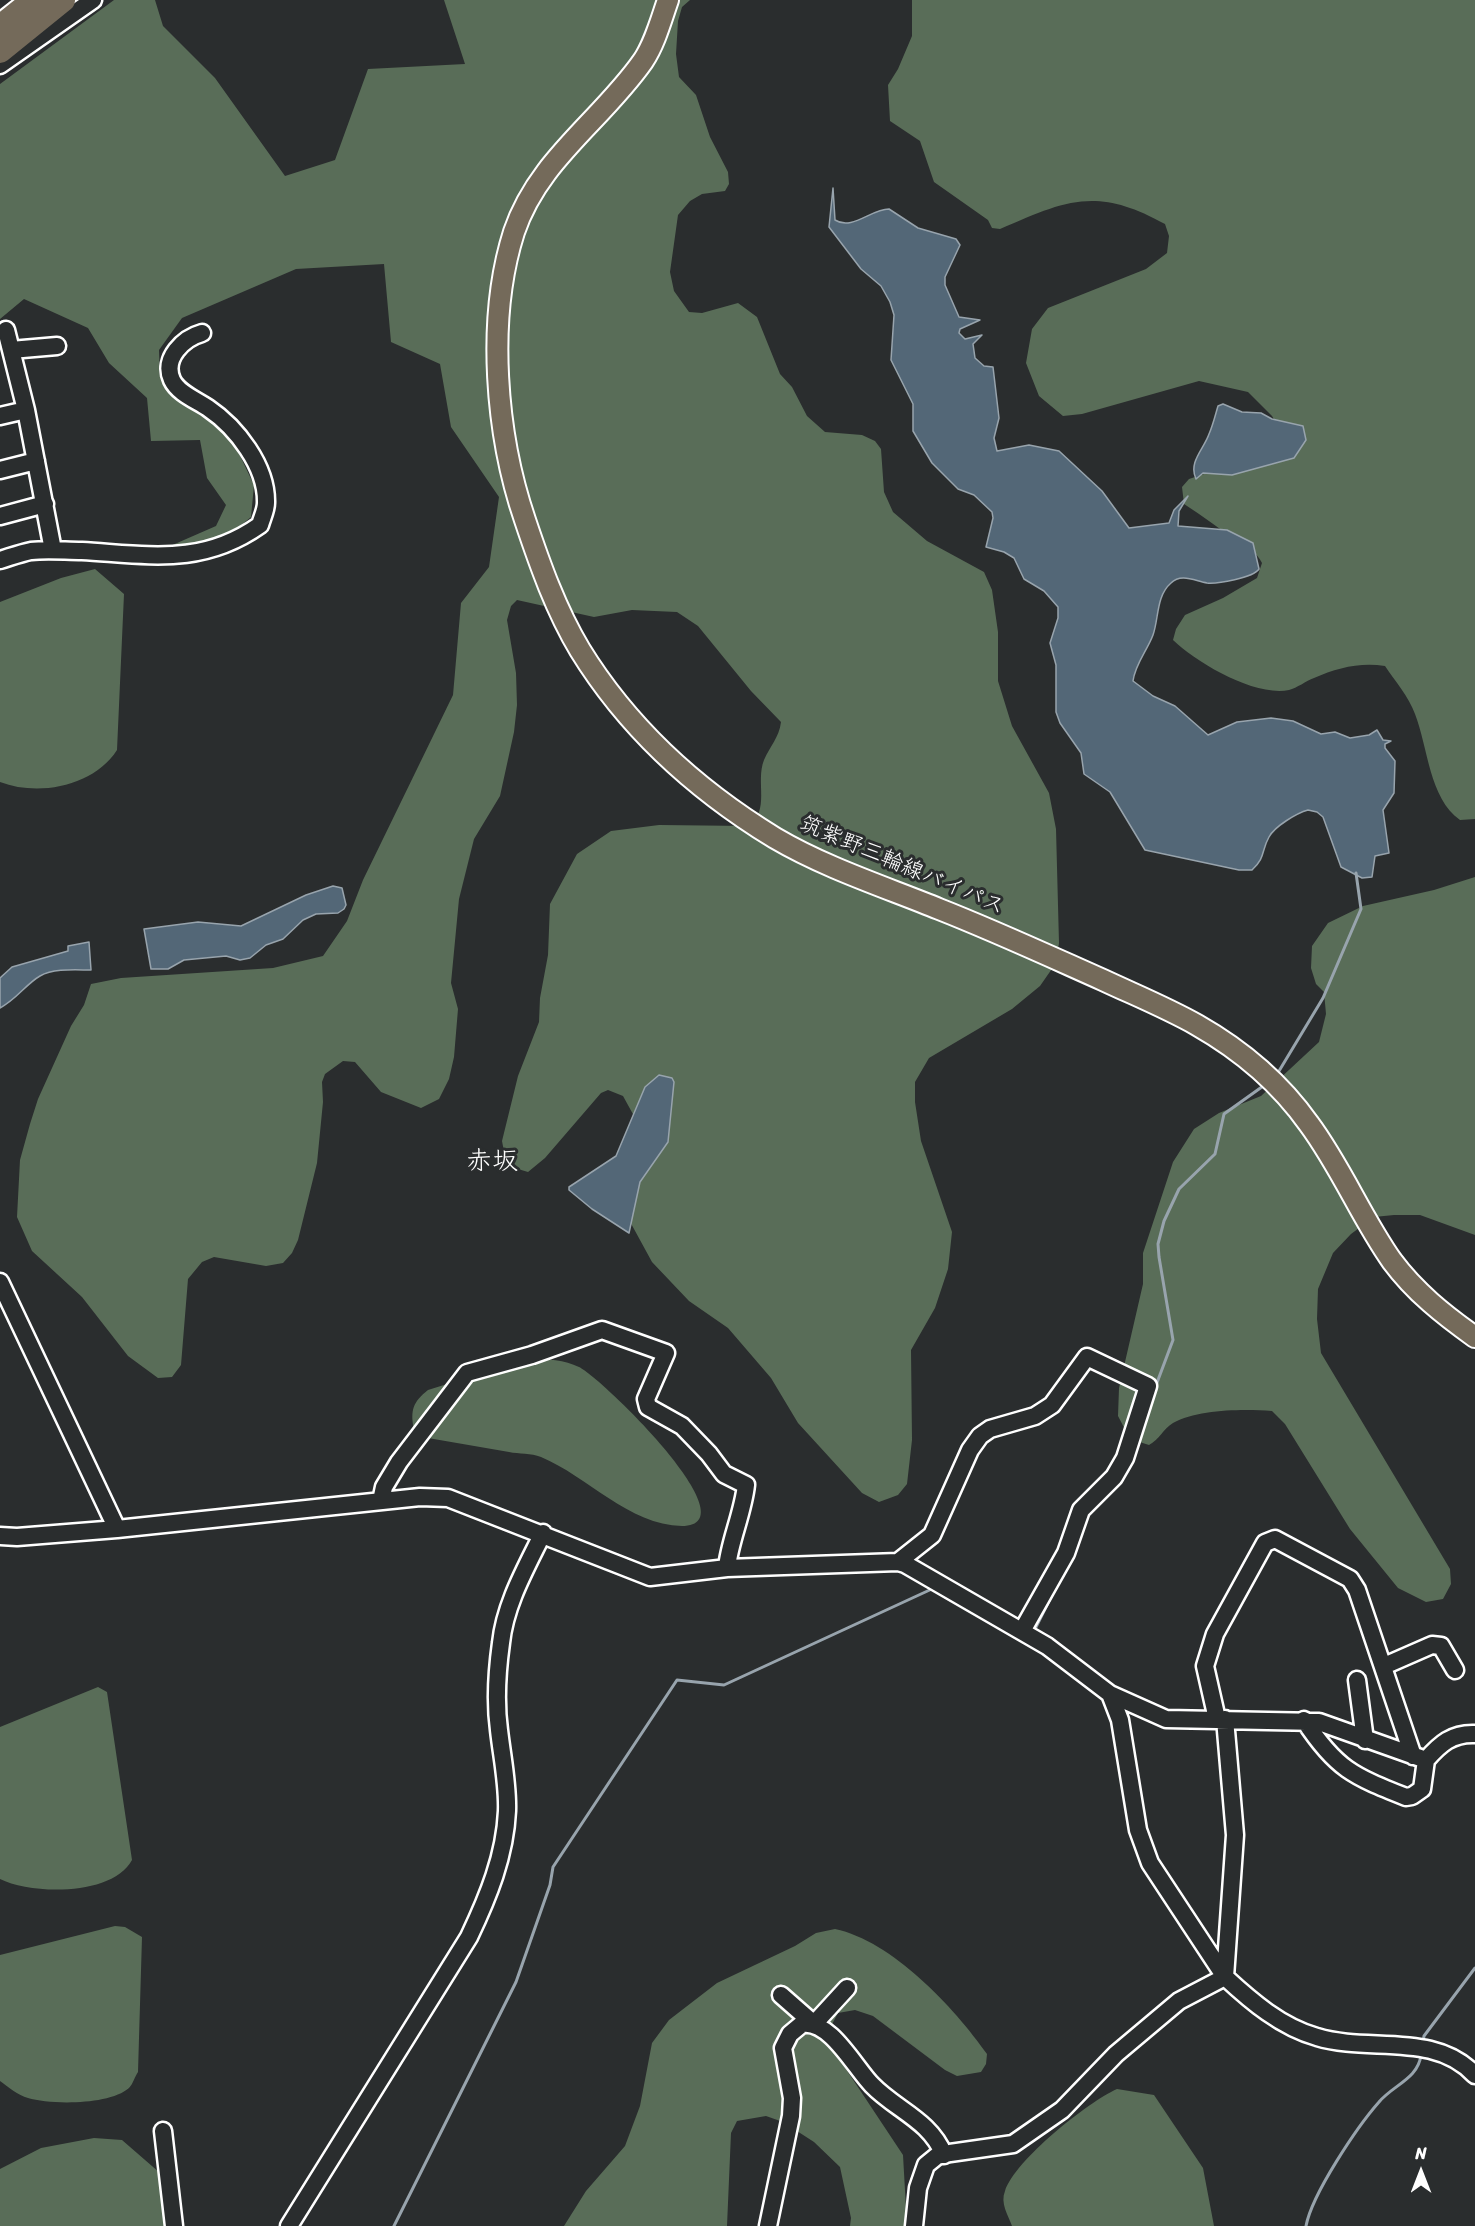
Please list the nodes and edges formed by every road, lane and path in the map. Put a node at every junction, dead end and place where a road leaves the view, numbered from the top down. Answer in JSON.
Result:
{"nodes":[{"id":1,"x":34,"y":0,"type":"edge"},
{"id":2,"x":63,"y":0,"type":"edge"},
{"id":3,"x":93,"y":0,"type":"edge"},
{"id":4,"x":668,"y":0,"type":"edge"},
{"id":5,"x":0,"y":27,"type":"edge"},
{"id":6,"x":0,"y":51,"type":"edge"},
{"id":7,"x":0,"y":65,"type":"edge"},
{"id":8,"x":6,"y":330,"type":"dead end"},
{"id":9,"x":202,"y":333,"type":"dead end"},
{"id":10,"x":57,"y":346,"type":"dead end"},
{"id":11,"x":11,"y":350,"type":"junction"},
{"id":12,"x":26,"y":410,"type":"junction"},
{"id":13,"x":0,"y":416,"type":"edge"},
{"id":14,"x":36,"y":461,"type":"junction"},
{"id":15,"x":0,"y":470,"type":"edge"},
{"id":16,"x":45,"y":504,"type":"junction"},
{"id":17,"x":0,"y":516,"type":"edge"},
{"id":18,"x":53,"y":550,"type":"junction"},
{"id":19,"x":0,"y":560,"type":"edge"},
{"id":20,"x":0,"y":1282,"type":"edge"},
{"id":21,"x":1475,"y":1337,"type":"edge"},
{"id":22,"x":381,"y":1501,"type":"junction"},
{"id":23,"x":117,"y":1529,"type":"junction"},
{"id":24,"x":543,"y":1533,"type":"junction"},
{"id":25,"x":0,"y":1536,"type":"edge"},
{"id":26,"x":898,"y":1562,"type":"junction"},
{"id":27,"x":728,"y":1568,"type":"junction"},
{"id":28,"x":1022,"y":1631,"type":"junction"},
{"id":29,"x":1384,"y":1666,"type":"junction"},
{"id":30,"x":1455,"y":1670,"type":"dead end"},
{"id":31,"x":1357,"y":1680,"type":"dead end"},
{"id":32,"x":1110,"y":1694,"type":"junction"},
{"id":33,"x":1221,"y":1719,"type":"junction"},
{"id":34,"x":1304,"y":1720,"type":"junction"},
{"id":35,"x":1475,"y":1734,"type":"edge"},
{"id":36,"x":1365,"y":1740,"type":"junction"},
{"id":37,"x":1419,"y":1758,"type":"junction"},
{"id":38,"x":1224,"y":1977,"type":"junction"},
{"id":39,"x":847,"y":1988,"type":"dead end"},
{"id":40,"x":781,"y":1995,"type":"dead end"},
{"id":41,"x":814,"y":2024,"type":"junction"},
{"id":42,"x":1475,"y":2075,"type":"edge"},
{"id":43,"x":163,"y":2132,"type":"dead end"},
{"id":44,"x":944,"y":2155,"type":"junction"},
{"id":45,"x":174,"y":2226,"type":"edge"},
{"id":46,"x":289,"y":2226,"type":"edge"},
{"id":47,"x":768,"y":2226,"type":"edge"},
{"id":48,"x":914,"y":2226,"type":"edge"}],
"edges":[{"from":1,"to":5,"type":"highway"},
{"from":2,"to":6,"type":"highway"},
{"from":3,"to":7,"type":"street"},
{"from":4,"to":21,"type":"main road","name":"筑紫野三輪線バイパス"},
{"from":8,"to":11,"type":"street"},
{"from":9,"to":18,"type":"street"},
{"from":10,"to":11,"type":"street"},
{"from":11,"to":12,"type":"street"},
{"from":12,"to":13,"type":"street"},
{"from":12,"to":14,"type":"street"},
{"from":14,"to":15,"type":"street"},
{"from":14,"to":16,"type":"street"},
{"from":16,"to":17,"type":"street"},
{"from":16,"to":18,"type":"street"},
{"from":18,"to":19,"type":"street"},
{"from":20,"to":23,"type":"street"},
{"from":22,"to":23,"type":"street"},
{"from":22,"to":24,"type":"street"},
{"from":22,"to":27,"type":"street"},
{"from":23,"to":25,"type":"street"},
{"from":24,"to":27,"type":"street"},
{"from":24,"to":46,"type":"street"},
{"from":26,"to":27,"type":"street"},
{"from":26,"to":28,"type":"street"},
{"from":26,"to":28,"type":"street"},
{"from":28,"to":32,"type":"street"},
{"from":29,"to":30,"type":"street"},
{"from":29,"to":33,"type":"street"},
{"from":29,"to":37,"type":"street"},
{"from":31,"to":36,"type":"street"},
{"from":32,"to":33,"type":"street"},
{"from":32,"to":38,"type":"street"},
{"from":33,"to":34,"type":"street"},
{"from":33,"to":38,"type":"street"},
{"from":34,"to":36,"type":"street"},
{"from":34,"to":37,"type":"street"},
{"from":35,"to":37,"type":"street"},
{"from":36,"to":37,"type":"street"},
{"from":38,"to":42,"type":"street"},
{"from":38,"to":44,"type":"street"},
{"from":39,"to":41,"type":"street"},
{"from":40,"to":41,"type":"street"},
{"from":41,"to":44,"type":"street"},
{"from":41,"to":47,"type":"street"},
{"from":43,"to":45,"type":"street"},
{"from":44,"to":48,"type":"street"}]}
